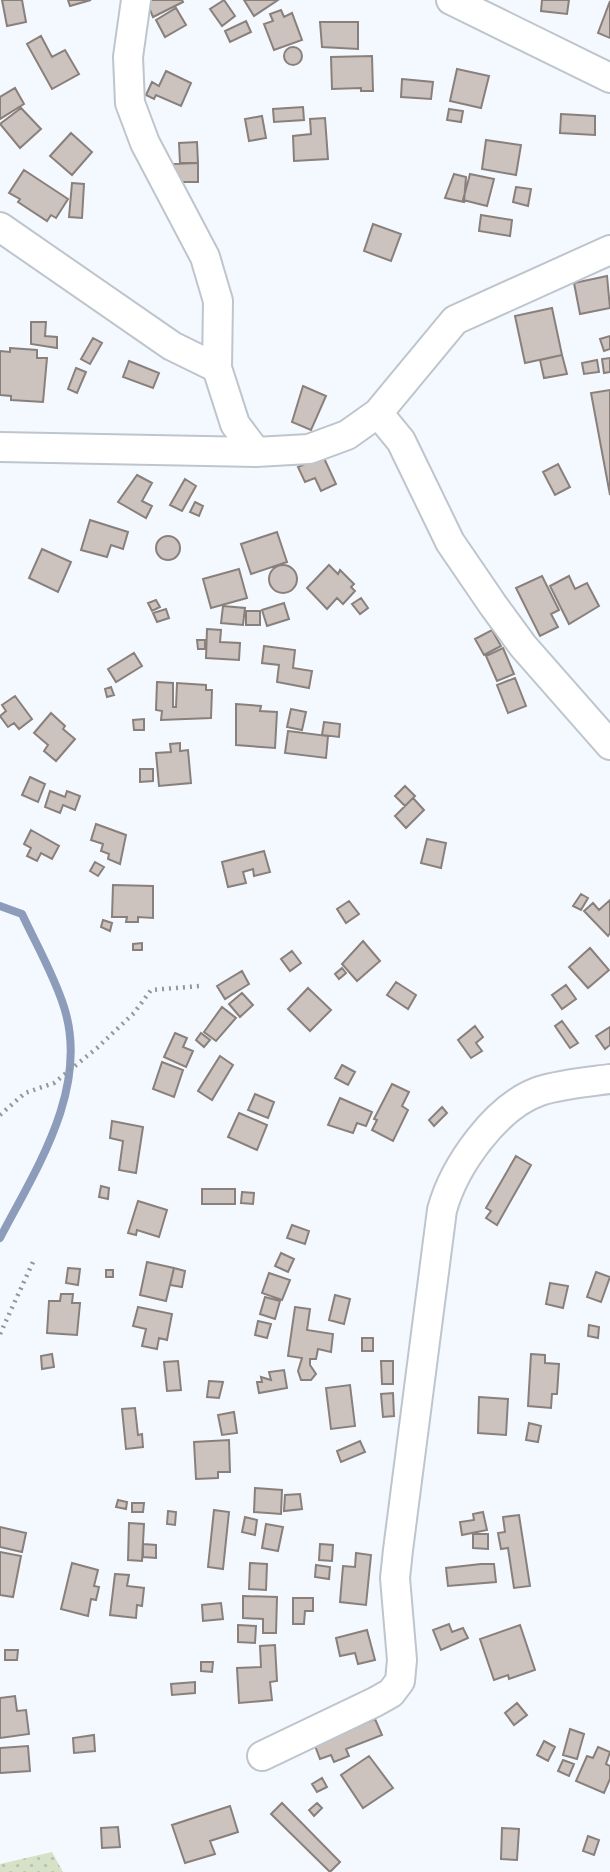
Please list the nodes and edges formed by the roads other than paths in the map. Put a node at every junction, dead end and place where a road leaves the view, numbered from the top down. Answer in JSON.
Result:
{"nodes":[{"id":1,"x":136,"y":0,"type":"edge"},
{"id":2,"x":452,"y":0,"type":"edge"},
{"id":3,"x":610,"y":78,"type":"edge"},
{"id":4,"x":0,"y":227,"type":"edge"},
{"id":5,"x":610,"y":250,"type":"edge"},
{"id":6,"x":217,"y":368,"type":"junction"},
{"id":7,"x":378,"y":413,"type":"junction"},
{"id":8,"x":0,"y":447,"type":"edge"},
{"id":9,"x":256,"y":452,"type":"junction"},
{"id":10,"x":610,"y":745,"type":"edge"},
{"id":11,"x":610,"y":1079,"type":"edge"},
{"id":12,"x":262,"y":1756,"type":"dead end"}],
"edges":[{"from":1,"to":6,"type":"street"},
{"from":2,"to":3,"type":"street"},
{"from":4,"to":6,"type":"street"},
{"from":5,"to":7,"type":"street"},
{"from":6,"to":9,"type":"street"},
{"from":7,"to":9,"type":"street"},
{"from":7,"to":10,"type":"street"},
{"from":8,"to":9,"type":"street"},
{"from":11,"to":12,"type":"street"}]}
